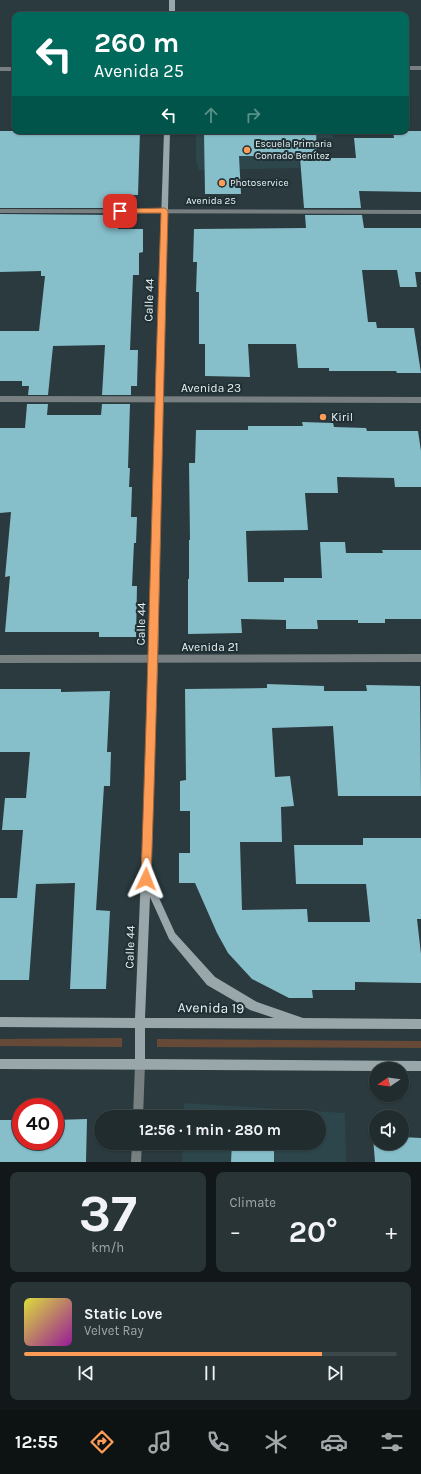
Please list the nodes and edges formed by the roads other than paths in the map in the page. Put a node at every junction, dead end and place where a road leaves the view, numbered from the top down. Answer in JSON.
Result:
{"nodes":[{"id":1,"x":172,"y":0,"type":"edge"},
{"id":2,"x":172,"y":12,"type":"edge"},
{"id":3,"x":409,"y":68,"type":"edge"},
{"id":4,"x":421,"y":68,"type":"edge"},
{"id":5,"x":0,"y":69,"type":"edge"},
{"id":6,"x":12,"y":69,"type":"edge"},
{"id":7,"x":167,"y":134,"type":"edge"},
{"id":8,"x":0,"y":211,"type":"edge"},
{"id":9,"x":165,"y":211,"type":"junction"},
{"id":10,"x":421,"y":212,"type":"edge"},
{"id":11,"x":0,"y":399,"type":"edge"},
{"id":12,"x":159,"y":399,"type":"junction"},
{"id":13,"x":421,"y":400,"type":"edge"},
{"id":14,"x":421,"y":658,"type":"edge"},
{"id":15,"x":0,"y":659,"type":"edge"},
{"id":16,"x":154,"y":659,"type":"junction"},
{"id":17,"x":146,"y":879,"type":"junction"},
{"id":18,"x":140,"y":1021,"type":"junction"},
{"id":19,"x":0,"y":1022,"type":"edge"},
{"id":20,"x":308,"y":1024,"type":"junction"},
{"id":21,"x":421,"y":1024,"type":"edge"},
{"id":22,"x":0,"y":1064,"type":"edge"},
{"id":23,"x":140,"y":1064,"type":"junction"},
{"id":24,"x":421,"y":1066,"type":"edge"},
{"id":25,"x":138,"y":1110,"type":"edge"},
{"id":26,"x":137,"y":1150,"type":"edge"},
{"id":27,"x":136,"y":1162,"type":"edge"}],
"edges":[{"from":1,"to":2,"type":"street"},
{"from":3,"to":4,"type":"street"},
{"from":5,"to":6,"type":"street"},
{"from":7,"to":9,"type":"street","name":"Calle 44"},
{"from":8,"to":9,"type":"street","name":"Avenida 25"},
{"from":9,"to":10,"type":"street","name":"Avenida 25"},
{"from":9,"to":12,"type":"street","name":"Calle 44"},
{"from":11,"to":12,"type":"street","name":"Avenida 23"},
{"from":12,"to":13,"type":"street","name":"Avenida 23"},
{"from":12,"to":16,"type":"street","name":"Calle 44"},
{"from":14,"to":16,"type":"street","name":"Avenida 21"},
{"from":15,"to":16,"type":"street","name":"Avenida 21"},
{"from":16,"to":17,"type":"street","name":"Calle 44"},
{"from":17,"to":18,"type":"street","name":"Calle 44"},
{"from":17,"to":20,"type":"street"},
{"from":18,"to":19,"type":"street","name":"Avenida 19"},
{"from":18,"to":20,"type":"street","name":"Avenida 19"},
{"from":18,"to":23,"type":"street","name":"Calle 44"},
{"from":20,"to":21,"type":"street","name":"Avenida 19"},
{"from":22,"to":23,"type":"street"},
{"from":23,"to":24,"type":"street"},
{"from":23,"to":25,"type":"street","name":"Calle 44"},
{"from":26,"to":27,"type":"street"}]}
